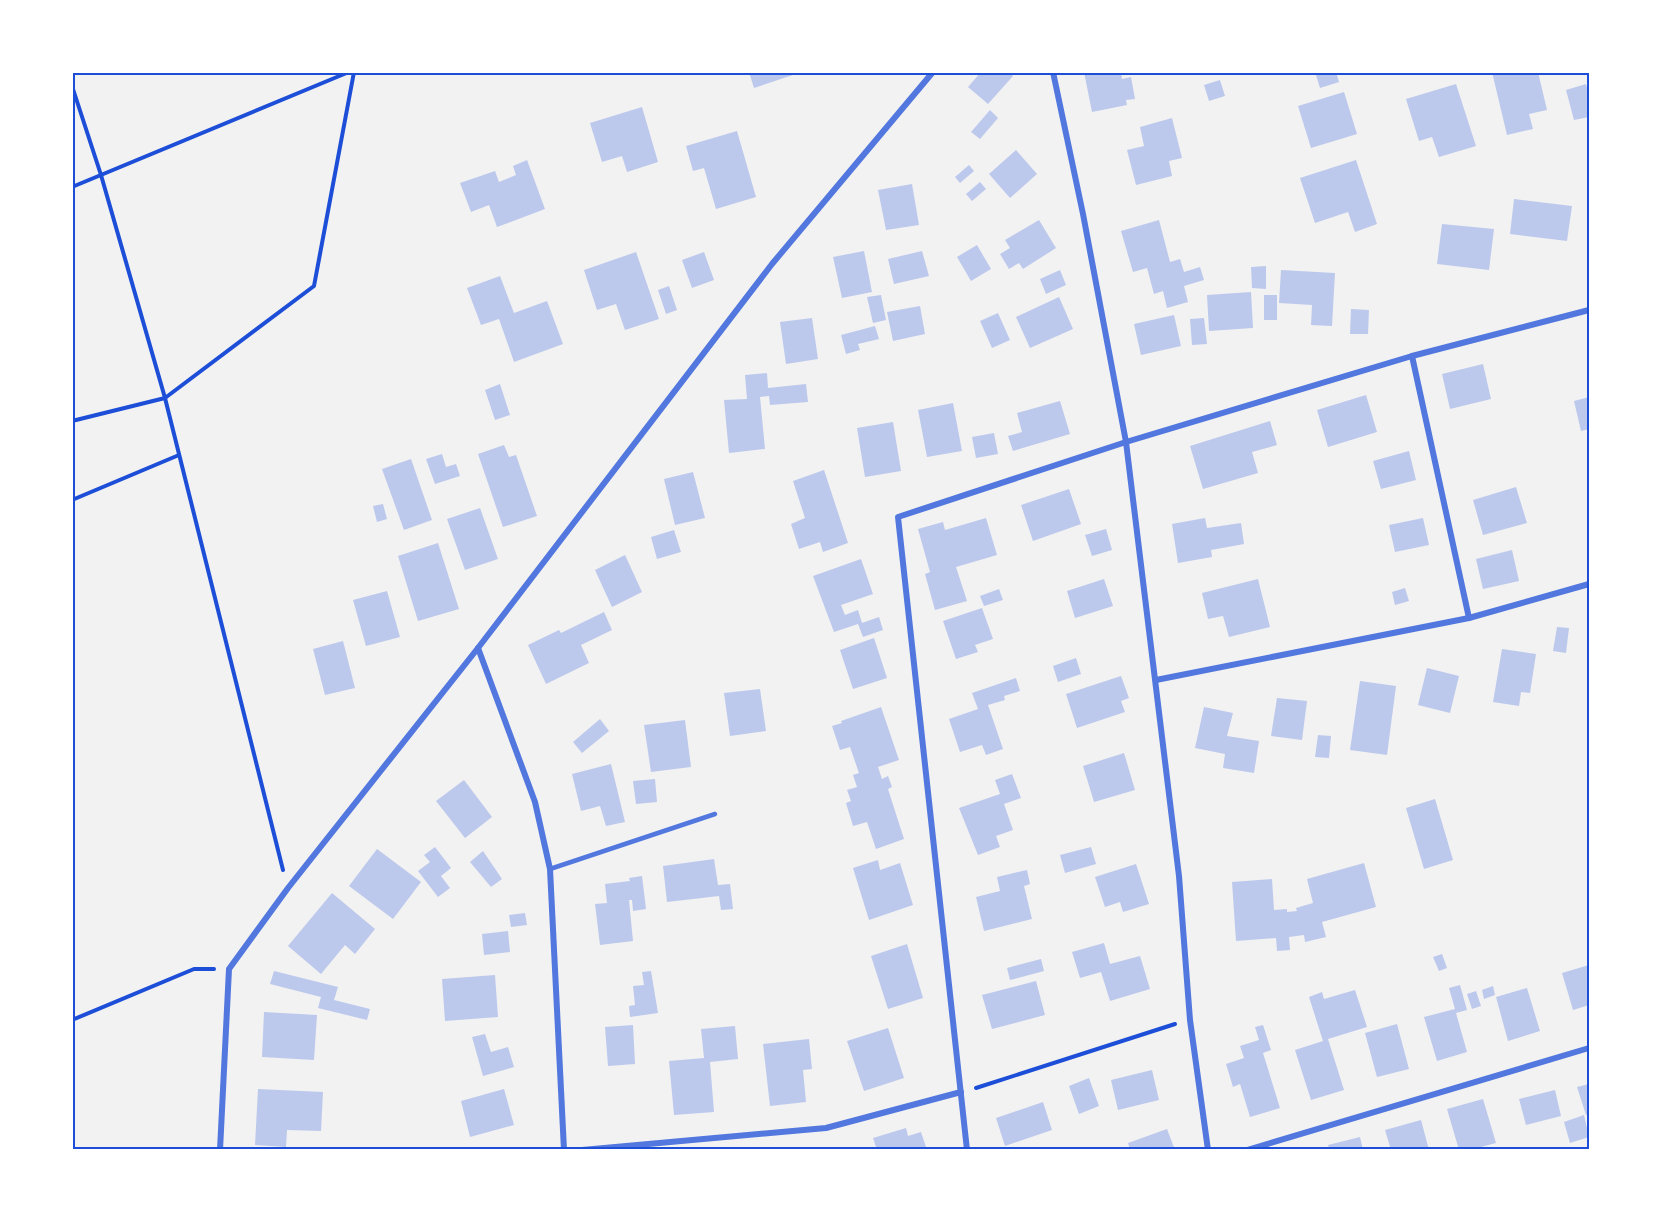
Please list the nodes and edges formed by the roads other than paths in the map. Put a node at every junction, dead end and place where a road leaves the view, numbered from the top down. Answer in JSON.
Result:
{"nodes":[{"id":1,"x":933,"y":72,"type":"edge"},
{"id":2,"x":1053,"y":72,"type":"edge"},
{"id":3,"x":1589,"y":310,"type":"edge"},
{"id":4,"x":1412,"y":356,"type":"junction"},
{"id":5,"x":1126,"y":442,"type":"junction"},
{"id":6,"x":1589,"y":584,"type":"edge"},
{"id":7,"x":1469,"y":618,"type":"junction"},
{"id":8,"x":478,"y":648,"type":"junction"},
{"id":9,"x":1156,"y":680,"type":"junction"},
{"id":10,"x":716,"y":814,"type":"dead end"},
{"id":11,"x":550,"y":869,"type":"junction"},
{"id":12,"x":1589,"y":1048,"type":"edge"},
{"id":13,"x":961,"y":1092,"type":"junction"},
{"id":14,"x":220,"y":1150,"type":"edge"},
{"id":15,"x":564,"y":1150,"type":"edge"},
{"id":16,"x":582,"y":1150,"type":"edge"},
{"id":17,"x":967,"y":1150,"type":"edge"},
{"id":18,"x":1208,"y":1150,"type":"edge"},
{"id":19,"x":1247,"y":1150,"type":"edge"}],
"edges":[{"from":1,"to":8,"type":"street"},
{"from":2,"to":5,"type":"street"},
{"from":3,"to":4,"type":"street"},
{"from":4,"to":5,"type":"street"},
{"from":4,"to":7,"type":"street"},
{"from":5,"to":9,"type":"street"},
{"from":5,"to":13,"type":"street"},
{"from":6,"to":7,"type":"street"},
{"from":7,"to":9,"type":"street"},
{"from":8,"to":11,"type":"street"},
{"from":8,"to":14,"type":"street"},
{"from":9,"to":18,"type":"street"},
{"from":10,"to":11,"type":"lane"},
{"from":11,"to":15,"type":"street"},
{"from":12,"to":19,"type":"street"},
{"from":13,"to":16,"type":"street"},
{"from":13,"to":17,"type":"street"}]}
